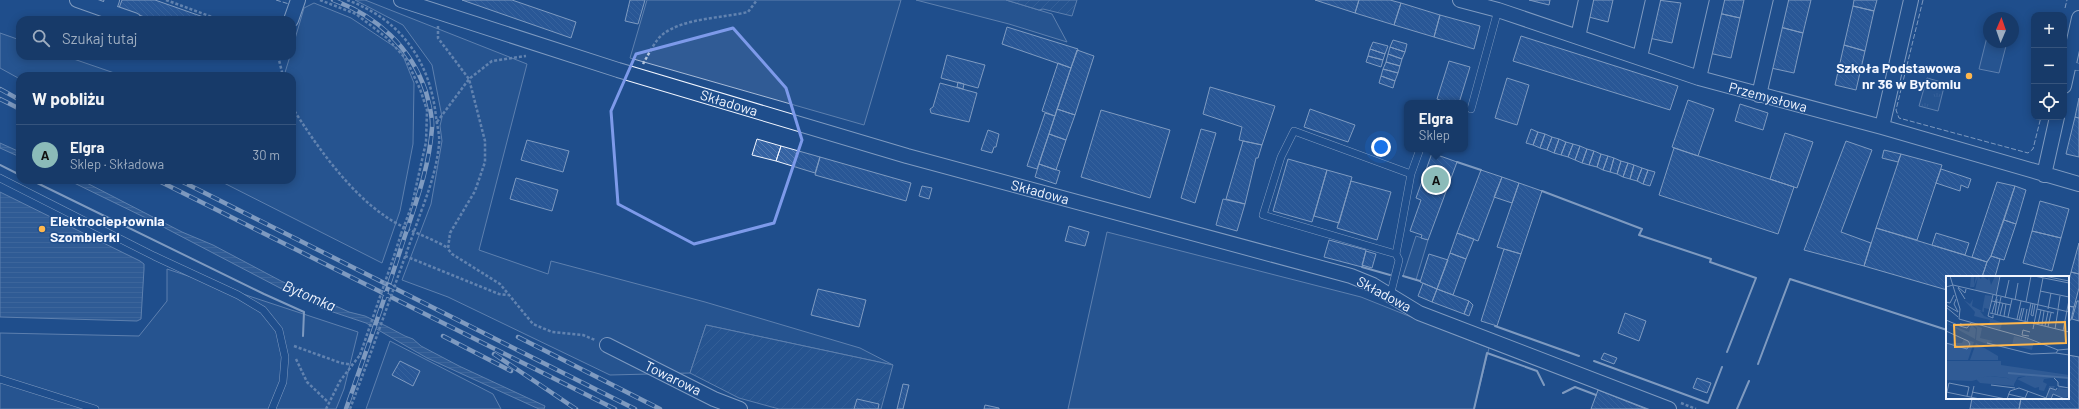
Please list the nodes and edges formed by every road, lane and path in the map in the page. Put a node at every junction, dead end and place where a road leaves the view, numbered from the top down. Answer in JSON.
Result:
{"nodes":[{"id":1,"x":77,"y":0,"type":"edge"},
{"id":2,"x":166,"y":0,"type":"edge"},
{"id":3,"x":298,"y":0,"type":"edge"},
{"id":4,"x":320,"y":0,"type":"edge"},
{"id":5,"x":347,"y":0,"type":"edge"},
{"id":6,"x":401,"y":0,"type":"edge"},
{"id":7,"x":757,"y":0,"type":"edge"},
{"id":8,"x":1460,"y":0,"type":"edge"},
{"id":9,"x":1586,"y":0,"type":"edge"},
{"id":10,"x":1653,"y":0,"type":"edge"},
{"id":11,"x":1717,"y":0,"type":"edge"},
{"id":12,"x":1781,"y":0,"type":"edge"},
{"id":13,"x":1911,"y":0,"type":"edge"},
{"id":14,"x":110,"y":5,"type":"edge"},
{"id":15,"x":1499,"y":5,"type":"edge"},
{"id":16,"x":438,"y":13,"type":"junction"},
{"id":17,"x":128,"y":16,"type":"edge"},
{"id":18,"x":209,"y":16,"type":"edge"},
{"id":19,"x":292,"y":16,"type":"edge"},
{"id":20,"x":2079,"y":18,"type":"edge"},
{"id":21,"x":1578,"y":37,"type":"junction"},
{"id":22,"x":529,"y":56,"type":"dead end"},
{"id":23,"x":1640,"y":57,"type":"junction"},
{"id":24,"x":279,"y":60,"type":"edge"},
{"id":25,"x":2074,"y":66,"type":"edge"},
{"id":26,"x":642,"y":67,"type":"dead end"},
{"id":27,"x":282,"y":72,"type":"edge"},
{"id":28,"x":1699,"y":78,"type":"junction"},
{"id":29,"x":469,"y":79,"type":"junction"},
{"id":30,"x":2065,"y":84,"type":"edge"},
{"id":31,"x":1759,"y":95,"type":"junction"},
{"id":32,"x":1471,"y":109,"type":"dead end"},
{"id":33,"x":296,"y":113,"type":"edge"},
{"id":34,"x":2056,"y":120,"type":"edge"},
{"id":35,"x":437,"y":123,"type":"junction"},
{"id":36,"x":1882,"y":127,"type":"junction"},
{"id":37,"x":1419,"y":152,"type":"edge"},
{"id":38,"x":1412,"y":174,"type":"junction"},
{"id":39,"x":2044,"y":175,"type":"junction"},
{"id":40,"x":0,"y":178,"type":"edge"},
{"id":41,"x":2079,"y":184,"type":"edge"},
{"id":42,"x":448,"y":249,"type":"junction"},
{"id":43,"x":1396,"y":254,"type":"junction"},
{"id":44,"x":405,"y":256,"type":"dead end"},
{"id":45,"x":508,"y":295,"type":"junction"},
{"id":46,"x":1390,"y":296,"type":"junction"},
{"id":47,"x":282,"y":340,"type":"junction"},
{"id":48,"x":607,"y":345,"type":"joint"},
{"id":49,"x":353,"y":365,"type":"junction"},
{"id":50,"x":0,"y":379,"type":"edge"},
{"id":51,"x":328,"y":403,"type":"junction"},
{"id":52,"x":95,"y":409,"type":"edge"},
{"id":53,"x":272,"y":409,"type":"edge"},
{"id":54,"x":326,"y":409,"type":"edge"},
{"id":55,"x":350,"y":409,"type":"edge"},
{"id":56,"x":740,"y":409,"type":"edge"},
{"id":57,"x":1669,"y":409,"type":"edge"}],
"edges":[{"from":1,"to":14,"type":"street"},
{"from":2,"to":18,"type":"path"},
{"from":3,"to":19,"type":"street"},
{"from":4,"to":49,"type":"path","bridge":true},
{"from":5,"to":35,"type":"path"},
{"from":6,"to":16,"type":"street","name":"Składowa"},
{"from":7,"to":26,"type":"path"},
{"from":8,"to":15,"type":"street","name":"Przemysłowa"},
{"from":9,"to":21,"type":"street"},
{"from":10,"to":23,"type":"street"},
{"from":11,"to":28,"type":"street"},
{"from":12,"to":31,"type":"street"},
{"from":13,"to":36,"type":"street"},
{"from":14,"to":17,"type":"street"},
{"from":15,"to":21,"type":"street","name":"Przemysłowa"},
{"from":15,"to":32,"type":"lane"},
{"from":16,"to":29,"type":"path"},
{"from":16,"to":46,"type":"street","name":"Składowa"},
{"from":20,"to":25,"type":"street"},
{"from":21,"to":23,"type":"street","name":"Przemysłowa"},
{"from":22,"to":29,"type":"path"},
{"from":23,"to":28,"type":"street","name":"Przemysłowa"},
{"from":24,"to":27,"type":"path"},
{"from":25,"to":30,"type":"street"},
{"from":28,"to":31,"type":"street","name":"Przemysłowa"},
{"from":29,"to":35,"type":"path"},
{"from":29,"to":42,"type":"path"},
{"from":31,"to":36,"type":"street","name":"Przemysłowa"},
{"from":33,"to":42,"type":"path"},
{"from":34,"to":39,"type":"street"},
{"from":35,"to":55,"type":"path","bridge":true},
{"from":36,"to":39,"type":"street","name":"Przemysłowa"},
{"from":37,"to":38,"type":"lane"},
{"from":38,"to":43,"type":"lane"},
{"from":38,"to":43,"type":"lane"},
{"from":39,"to":41,"type":"street","name":"Przemysłowa"},
{"from":40,"to":47,"type":"lane"},
{"from":42,"to":45,"type":"path"},
{"from":43,"to":46,"type":"lane"},
{"from":44,"to":45,"type":"path"},
{"from":45,"to":48,"type":"path"},
{"from":46,"to":57,"type":"street","name":"Składowa"},
{"from":47,"to":49,"type":"path"},
{"from":47,"to":51,"type":"path"},
{"from":47,"to":53,"type":"lane"},
{"from":48,"to":56,"type":"street","name":"Towarowa"},
{"from":49,"to":51,"type":"path"},
{"from":50,"to":52,"type":"lane"},
{"from":51,"to":54,"type":"path"}]}
